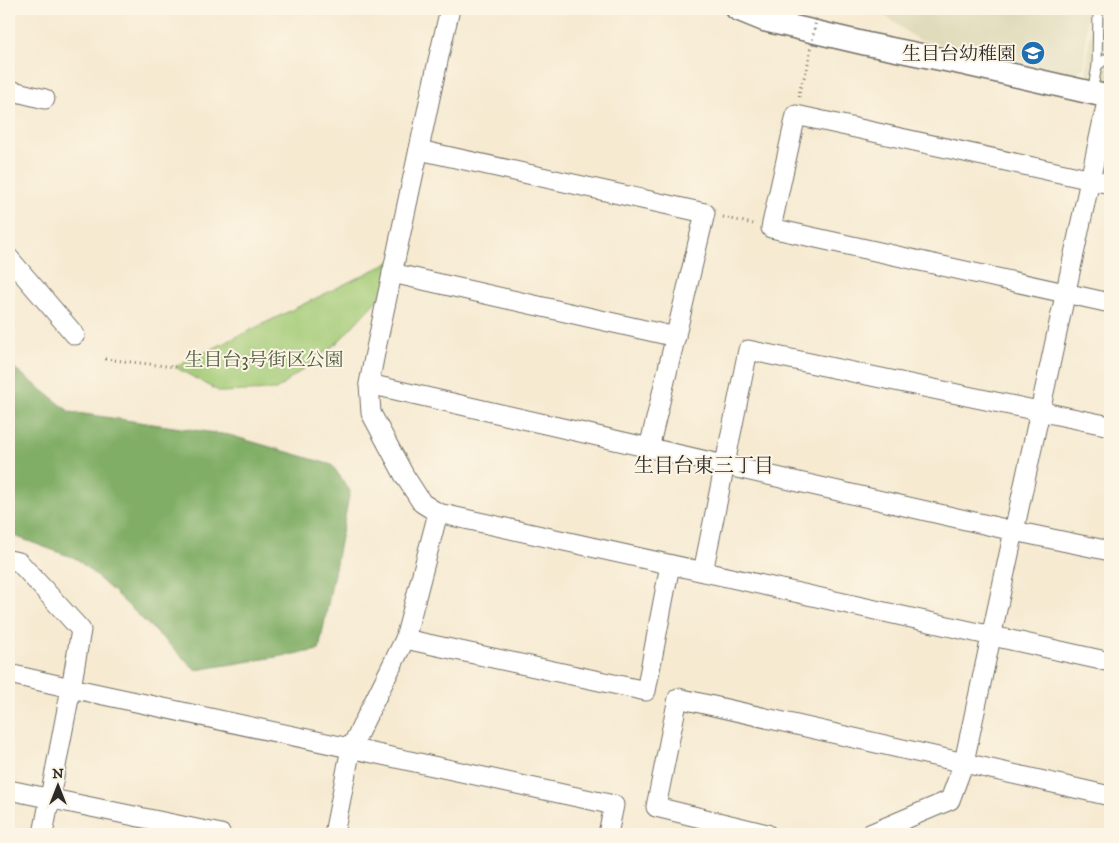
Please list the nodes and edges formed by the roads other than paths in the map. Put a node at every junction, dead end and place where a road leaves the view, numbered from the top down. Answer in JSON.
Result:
{"nodes":[{"id":1,"x":450,"y":9,"type":"edge"},
{"id":2,"x":737,"y":9,"type":"edge"},
{"id":3,"x":1098,"y":9,"type":"edge"},
{"id":4,"x":1110,"y":56,"type":"edge"},
{"id":5,"x":1097,"y":66,"type":"junction"},
{"id":6,"x":9,"y":90,"type":"edge"},
{"id":7,"x":1103,"y":96,"type":"edge"},
{"id":8,"x":44,"y":99,"type":"dead end"},
{"id":9,"x":419,"y":150,"type":"junction"},
{"id":10,"x":1090,"y":180,"type":"junction"},
{"id":11,"x":1110,"y":184,"type":"edge"},
{"id":12,"x":9,"y":258,"type":"edge"},
{"id":13,"x":392,"y":273,"type":"junction"},
{"id":14,"x":1066,"y":293,"type":"junction"},
{"id":15,"x":1110,"y":303,"type":"edge"},
{"id":16,"x":75,"y":334,"type":"dead end"},
{"id":17,"x":676,"y":337,"type":"junction"},
{"id":18,"x":369,"y":384,"type":"junction"},
{"id":19,"x":1040,"y":412,"type":"junction"},
{"id":20,"x":1110,"y":426,"type":"edge"},
{"id":21,"x":649,"y":448,"type":"junction"},
{"id":22,"x":725,"y":466,"type":"junction"},
{"id":23,"x":438,"y":513,"type":"junction"},
{"id":24,"x":1014,"y":531,"type":"junction"},
{"id":25,"x":1110,"y":551,"type":"edge"},
{"id":26,"x":9,"y":560,"type":"edge"},
{"id":27,"x":670,"y":565,"type":"junction"},
{"id":28,"x":703,"y":572,"type":"junction"},
{"id":29,"x":991,"y":636,"type":"junction"},
{"id":30,"x":405,"y":640,"type":"junction"},
{"id":31,"x":1110,"y":662,"type":"edge"},
{"id":32,"x":9,"y":674,"type":"edge"},
{"id":33,"x":71,"y":688,"type":"junction"},
{"id":34,"x":351,"y":748,"type":"junction"},
{"id":35,"x":964,"y":762,"type":"junction"},
{"id":36,"x":9,"y":790,"type":"edge"},
{"id":37,"x":1110,"y":796,"type":"edge"},
{"id":38,"x":50,"y":799,"type":"junction"},
{"id":39,"x":43,"y":834,"type":"edge"},
{"id":40,"x":222,"y":834,"type":"edge"},
{"id":41,"x":334,"y":834,"type":"edge"},
{"id":42,"x":608,"y":834,"type":"edge"},
{"id":43,"x":767,"y":834,"type":"edge"},
{"id":44,"x":870,"y":834,"type":"edge"}],
"edges":[{"from":1,"to":9,"type":"street"},
{"from":2,"to":7,"type":"street"},
{"from":3,"to":5,"type":"lane"},
{"from":4,"to":5,"type":"lane"},
{"from":5,"to":7,"type":"lane"},
{"from":6,"to":8,"type":"street"},
{"from":7,"to":10,"type":"street"},
{"from":9,"to":13,"type":"street"},
{"from":9,"to":17,"type":"street"},
{"from":10,"to":11,"type":"street"},
{"from":10,"to":14,"type":"street"},
{"from":10,"to":14,"type":"street"},
{"from":12,"to":16,"type":"street"},
{"from":13,"to":17,"type":"street"},
{"from":13,"to":18,"type":"street"},
{"from":14,"to":15,"type":"street"},
{"from":14,"to":19,"type":"street"},
{"from":17,"to":21,"type":"street"},
{"from":18,"to":21,"type":"street"},
{"from":18,"to":23,"type":"street"},
{"from":19,"to":20,"type":"street"},
{"from":19,"to":22,"type":"street"},
{"from":19,"to":24,"type":"street"},
{"from":21,"to":22,"type":"street"},
{"from":22,"to":24,"type":"street"},
{"from":22,"to":28,"type":"street"},
{"from":23,"to":27,"type":"street"},
{"from":23,"to":30,"type":"street"},
{"from":24,"to":25,"type":"street"},
{"from":24,"to":29,"type":"street"},
{"from":26,"to":33,"type":"street"},
{"from":27,"to":28,"type":"street"},
{"from":27,"to":30,"type":"street"},
{"from":28,"to":29,"type":"street"},
{"from":29,"to":31,"type":"street"},
{"from":29,"to":35,"type":"street"},
{"from":30,"to":34,"type":"street"},
{"from":32,"to":33,"type":"street"},
{"from":33,"to":34,"type":"street"},
{"from":33,"to":38,"type":"street"},
{"from":34,"to":41,"type":"street"},
{"from":34,"to":42,"type":"street"},
{"from":35,"to":37,"type":"street"},
{"from":35,"to":43,"type":"street"},
{"from":35,"to":44,"type":"street"},
{"from":36,"to":38,"type":"street"},
{"from":38,"to":39,"type":"street"},
{"from":38,"to":40,"type":"street"}]}
